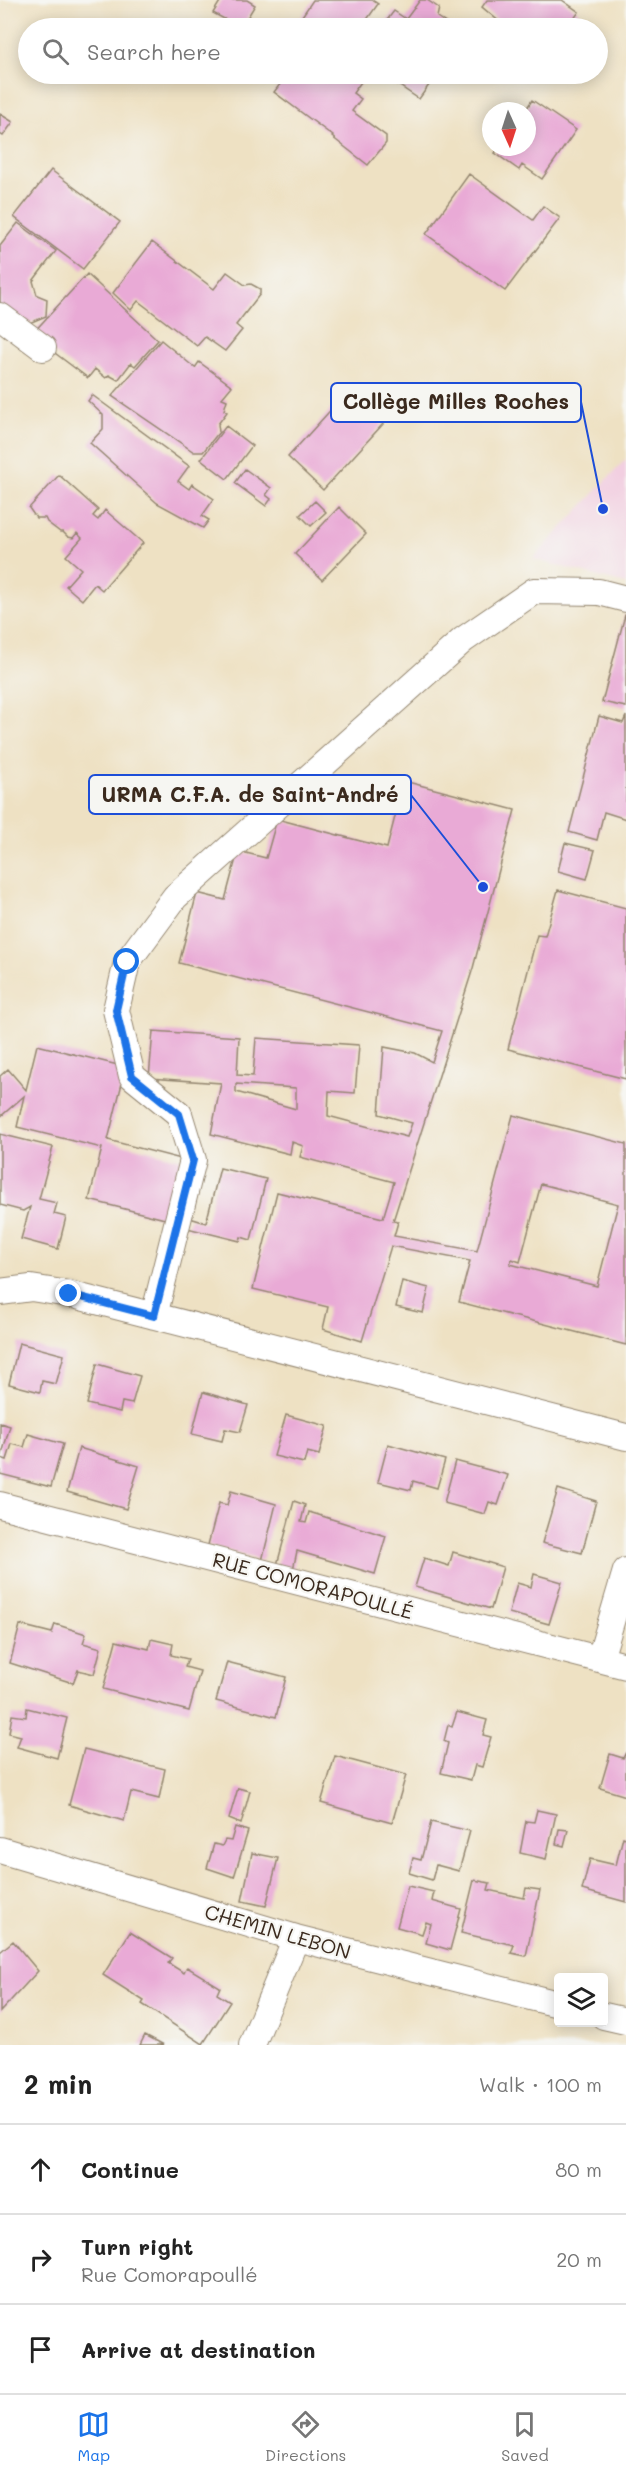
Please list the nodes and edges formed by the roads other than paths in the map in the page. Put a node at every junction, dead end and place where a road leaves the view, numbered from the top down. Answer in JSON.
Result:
{"nodes":[{"id":1,"x":0,"y":316,"type":"edge"},
{"id":2,"x":43,"y":348,"type":"dead end"},
{"id":3,"x":626,"y":599,"type":"edge"},
{"id":4,"x":0,"y":1292,"type":"edge"},
{"id":5,"x":154,"y":1316,"type":"junction"},
{"id":6,"x":626,"y":1437,"type":"edge"},
{"id":7,"x":0,"y":1505,"type":"edge"},
{"id":8,"x":626,"y":1571,"type":"edge"},
{"id":9,"x":600,"y":1659,"type":"junction"},
{"id":10,"x":626,"y":1666,"type":"edge"},
{"id":11,"x":0,"y":1850,"type":"edge"},
{"id":12,"x":296,"y":1938,"type":"junction"},
{"id":13,"x":554,"y":2003,"type":"edge"},
{"id":14,"x":608,"y":2017,"type":"edge"},
{"id":15,"x":626,"y":2021,"type":"edge"},
{"id":16,"x":252,"y":2045,"type":"edge"}],
"edges":[{"from":1,"to":2,"type":"street"},
{"from":3,"to":5,"type":"street"},
{"from":4,"to":5,"type":"street"},
{"from":5,"to":6,"type":"street"},
{"from":7,"to":9,"type":"street","name":"RUE COMORAPOULLÉ"},
{"from":8,"to":9,"type":"street"},
{"from":9,"to":10,"type":"street","name":"RUE COMORAPOULLÉ"},
{"from":11,"to":12,"type":"street","name":"CHEMIN LEBON"},
{"from":12,"to":13,"type":"street","name":"CHEMIN LEBON"},
{"from":12,"to":16,"type":"street"},
{"from":14,"to":15,"type":"street"}]}
